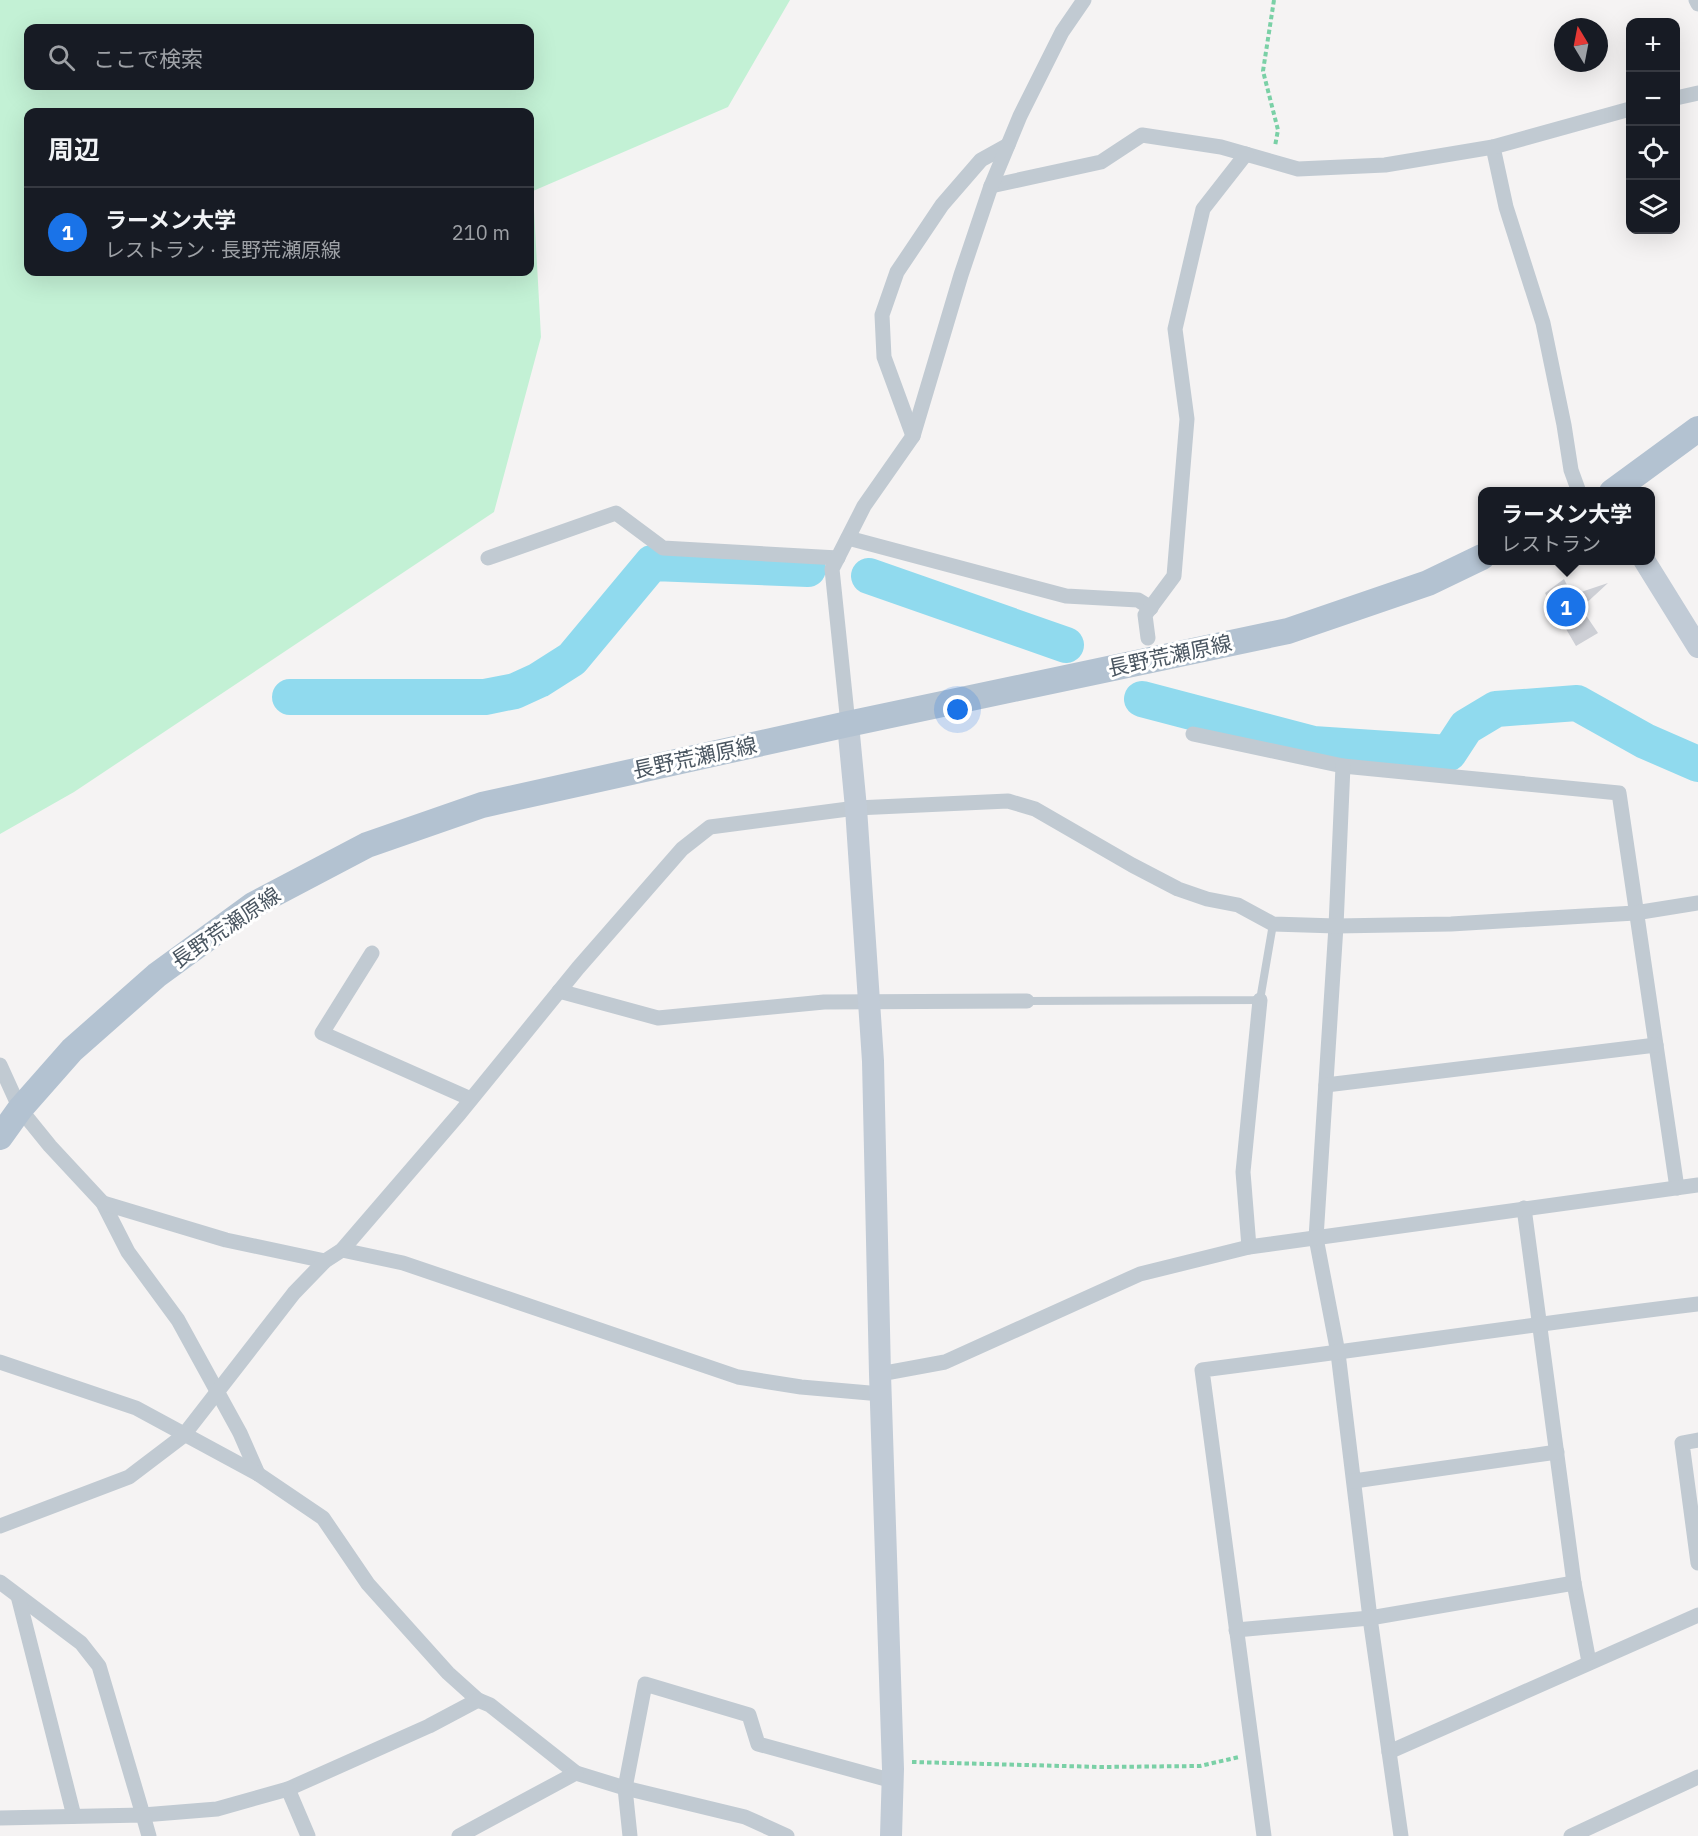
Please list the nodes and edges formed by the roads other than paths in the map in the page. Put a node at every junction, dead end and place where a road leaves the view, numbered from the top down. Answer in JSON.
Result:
{"nodes":[{"id":1,"x":1084,"y":0,"type":"edge"},
{"id":2,"x":1696,"y":0,"type":"edge"},
{"id":3,"x":1698,"y":4,"type":"edge"},
{"id":4,"x":1698,"y":93,"type":"edge"},
{"id":5,"x":1680,"y":97,"type":"edge"},
{"id":6,"x":1626,"y":110,"type":"edge"},
{"id":7,"x":1008,"y":145,"type":"junction"},
{"id":8,"x":1493,"y":147,"type":"junction"},
{"id":9,"x":1246,"y":154,"type":"junction"},
{"id":10,"x":991,"y":186,"type":"junction"},
{"id":11,"x":1698,"y":429,"type":"edge"},
{"id":12,"x":913,"y":436,"type":"junction"},
{"id":13,"x":1577,"y":487,"type":"edge"},
{"id":14,"x":1619,"y":487,"type":"edge"},
{"id":15,"x":848,"y":538,"type":"junction"},
{"id":16,"x":488,"y":558,"type":"dead end"},
{"id":17,"x":838,"y":558,"type":"junction"},
{"id":18,"x":1478,"y":559,"type":"edge"},
{"id":19,"x":1647,"y":565,"type":"edge"},
{"id":20,"x":1151,"y":608,"type":"junction"},
{"id":21,"x":1148,"y":638,"type":"dead end"},
{"id":22,"x":1698,"y":647,"type":"edge"},
{"id":23,"x":848,"y":724,"type":"junction"},
{"id":24,"x":1193,"y":734,"type":"dead end"},
{"id":25,"x":1343,"y":766,"type":"junction"},
{"id":26,"x":856,"y":808,"type":"junction"},
{"id":27,"x":1698,"y":903,"type":"edge"},
{"id":28,"x":1635,"y":913,"type":"junction"},
{"id":29,"x":1273,"y":924,"type":"junction"},
{"id":30,"x":1336,"y":926,"type":"junction"},
{"id":31,"x":372,"y":953,"type":"dead end"},
{"id":32,"x":559,"y":991,"type":"junction"},
{"id":33,"x":1260,"y":1000,"type":"junction"},
{"id":34,"x":1027,"y":1001,"type":"joint"},
{"id":35,"x":869,"y":1003,"type":"junction"},
{"id":36,"x":1656,"y":1045,"type":"junction"},
{"id":37,"x":0,"y":1065,"type":"edge"},
{"id":38,"x":1326,"y":1085,"type":"junction"},
{"id":39,"x":471,"y":1099,"type":"junction"},
{"id":40,"x":20,"y":1109,"type":"junction"},
{"id":41,"x":0,"y":1137,"type":"edge"},
{"id":42,"x":1698,"y":1185,"type":"edge"},
{"id":43,"x":1677,"y":1188,"type":"junction"},
{"id":44,"x":103,"y":1203,"type":"junction"},
{"id":45,"x":1524,"y":1208,"type":"junction"},
{"id":46,"x":1316,"y":1238,"type":"junction"},
{"id":47,"x":1249,"y":1247,"type":"junction"},
{"id":48,"x":342,"y":1250,"type":"junction"},
{"id":49,"x":325,"y":1261,"type":"junction"},
{"id":50,"x":1698,"y":1304,"type":"edge"},
{"id":51,"x":1539,"y":1323,"type":"junction"},
{"id":52,"x":1338,"y":1353,"type":"junction"},
{"id":53,"x":0,"y":1362,"type":"edge"},
{"id":54,"x":880,"y":1384,"type":"junction"},
{"id":55,"x":217,"y":1393,"type":"junction"},
{"id":56,"x":183,"y":1436,"type":"junction"},
{"id":57,"x":1698,"y":1440,"type":"edge"},
{"id":58,"x":1557,"y":1452,"type":"junction"},
{"id":59,"x":258,"y":1474,"type":"junction"},
{"id":60,"x":1354,"y":1481,"type":"junction"},
{"id":61,"x":0,"y":1526,"type":"edge"},
{"id":62,"x":1698,"y":1563,"type":"edge"},
{"id":63,"x":0,"y":1582,"type":"edge"},
{"id":64,"x":1574,"y":1583,"type":"junction"},
{"id":65,"x":18,"y":1596,"type":"junction"},
{"id":66,"x":1698,"y":1615,"type":"edge"},
{"id":67,"x":1370,"y":1618,"type":"junction"},
{"id":68,"x":1236,"y":1630,"type":"junction"},
{"id":69,"x":1589,"y":1662,"type":"junction"},
{"id":70,"x":478,"y":1700,"type":"junction"},
{"id":71,"x":1389,"y":1752,"type":"junction"},
{"id":72,"x":893,"y":1771,"type":"junction"},
{"id":73,"x":576,"y":1773,"type":"junction"},
{"id":74,"x":1698,"y":1777,"type":"edge"},
{"id":75,"x":625,"y":1788,"type":"junction"},
{"id":76,"x":288,"y":1789,"type":"junction"},
{"id":77,"x":143,"y":1815,"type":"junction"},
{"id":78,"x":74,"y":1816,"type":"junction"},
{"id":79,"x":0,"y":1818,"type":"edge"},
{"id":80,"x":149,"y":1836,"type":"edge"},
{"id":81,"x":308,"y":1836,"type":"edge"},
{"id":82,"x":459,"y":1836,"type":"edge"},
{"id":83,"x":630,"y":1836,"type":"edge"},
{"id":84,"x":787,"y":1836,"type":"edge"},
{"id":85,"x":891,"y":1836,"type":"edge"},
{"id":86,"x":1264,"y":1836,"type":"edge"},
{"id":87,"x":1401,"y":1836,"type":"edge"},
{"id":88,"x":1571,"y":1836,"type":"edge"}],
"edges":[{"from":1,"to":7,"type":"street"},
{"from":2,"to":3,"type":"street"},
{"from":4,"to":5,"type":"street"},
{"from":6,"to":8,"type":"street"},
{"from":7,"to":10,"type":"street"},
{"from":7,"to":12,"type":"street"},
{"from":8,"to":9,"type":"street"},
{"from":8,"to":13,"type":"street"},
{"from":9,"to":10,"type":"street"},
{"from":9,"to":20,"type":"street"},
{"from":10,"to":12,"type":"street"},
{"from":11,"to":14,"type":"main road"},
{"from":12,"to":15,"type":"street"},
{"from":15,"to":17,"type":"street"},
{"from":15,"to":20,"type":"street"},
{"from":16,"to":17,"type":"street"},
{"from":17,"to":23,"type":"street"},
{"from":18,"to":23,"type":"main road","name":"長野荒瀬原線"},
{"from":19,"to":22,"type":"street"},
{"from":20,"to":21,"type":"street"},
{"from":23,"to":26,"type":"street"},
{"from":23,"to":40,"type":"main road","name":"長野荒瀬原線"},
{"from":24,"to":25,"type":"street"},
{"from":25,"to":28,"type":"street"},
{"from":25,"to":30,"type":"street"},
{"from":26,"to":29,"type":"street"},
{"from":26,"to":32,"type":"street"},
{"from":26,"to":35,"type":"street"},
{"from":27,"to":28,"type":"street"},
{"from":28,"to":30,"type":"street"},
{"from":28,"to":36,"type":"street"},
{"from":29,"to":30,"type":"street"},
{"from":29,"to":33,"type":"lane"},
{"from":30,"to":38,"type":"street"},
{"from":31,"to":39,"type":"street"},
{"from":32,"to":35,"type":"street"},
{"from":32,"to":39,"type":"street"},
{"from":33,"to":34,"type":"lane"},
{"from":33,"to":47,"type":"street"},
{"from":34,"to":35,"type":"street"},
{"from":35,"to":54,"type":"street"},
{"from":36,"to":38,"type":"street"},
{"from":36,"to":43,"type":"street"},
{"from":37,"to":40,"type":"street"},
{"from":38,"to":46,"type":"street"},
{"from":39,"to":48,"type":"street"},
{"from":40,"to":41,"type":"main road","name":"長野荒瀬原線"},
{"from":40,"to":44,"type":"street"},
{"from":42,"to":43,"type":"street"},
{"from":43,"to":45,"type":"street"},
{"from":44,"to":49,"type":"street"},
{"from":44,"to":55,"type":"street"},
{"from":45,"to":46,"type":"street"},
{"from":45,"to":51,"type":"street"},
{"from":46,"to":47,"type":"street"},
{"from":46,"to":52,"type":"street"},
{"from":47,"to":54,"type":"street"},
{"from":48,"to":49,"type":"street"},
{"from":48,"to":54,"type":"street"},
{"from":49,"to":55,"type":"street"},
{"from":50,"to":51,"type":"street"},
{"from":51,"to":52,"type":"street"},
{"from":51,"to":58,"type":"street"},
{"from":52,"to":60,"type":"street"},
{"from":52,"to":68,"type":"street"},
{"from":53,"to":56,"type":"street"},
{"from":54,"to":72,"type":"street"},
{"from":55,"to":56,"type":"street"},
{"from":55,"to":59,"type":"street"},
{"from":56,"to":59,"type":"street"},
{"from":56,"to":61,"type":"street"},
{"from":57,"to":62,"type":"street"},
{"from":58,"to":60,"type":"street"},
{"from":58,"to":64,"type":"street"},
{"from":59,"to":70,"type":"street"},
{"from":60,"to":67,"type":"street"},
{"from":63,"to":65,"type":"street"},
{"from":64,"to":67,"type":"street"},
{"from":64,"to":69,"type":"street"},
{"from":65,"to":77,"type":"street"},
{"from":65,"to":78,"type":"street"},
{"from":66,"to":69,"type":"street"},
{"from":67,"to":68,"type":"street"},
{"from":67,"to":71,"type":"street"},
{"from":68,"to":86,"type":"street"},
{"from":69,"to":71,"type":"street"},
{"from":70,"to":73,"type":"street"},
{"from":70,"to":76,"type":"street"},
{"from":71,"to":87,"type":"street"},
{"from":72,"to":75,"type":"street"},
{"from":72,"to":85,"type":"street"},
{"from":73,"to":75,"type":"street"},
{"from":73,"to":82,"type":"street"},
{"from":74,"to":88,"type":"street"},
{"from":75,"to":83,"type":"street"},
{"from":75,"to":84,"type":"street"},
{"from":76,"to":77,"type":"street"},
{"from":76,"to":81,"type":"street"},
{"from":77,"to":78,"type":"street"},
{"from":77,"to":80,"type":"street"},
{"from":78,"to":79,"type":"street"}]}
